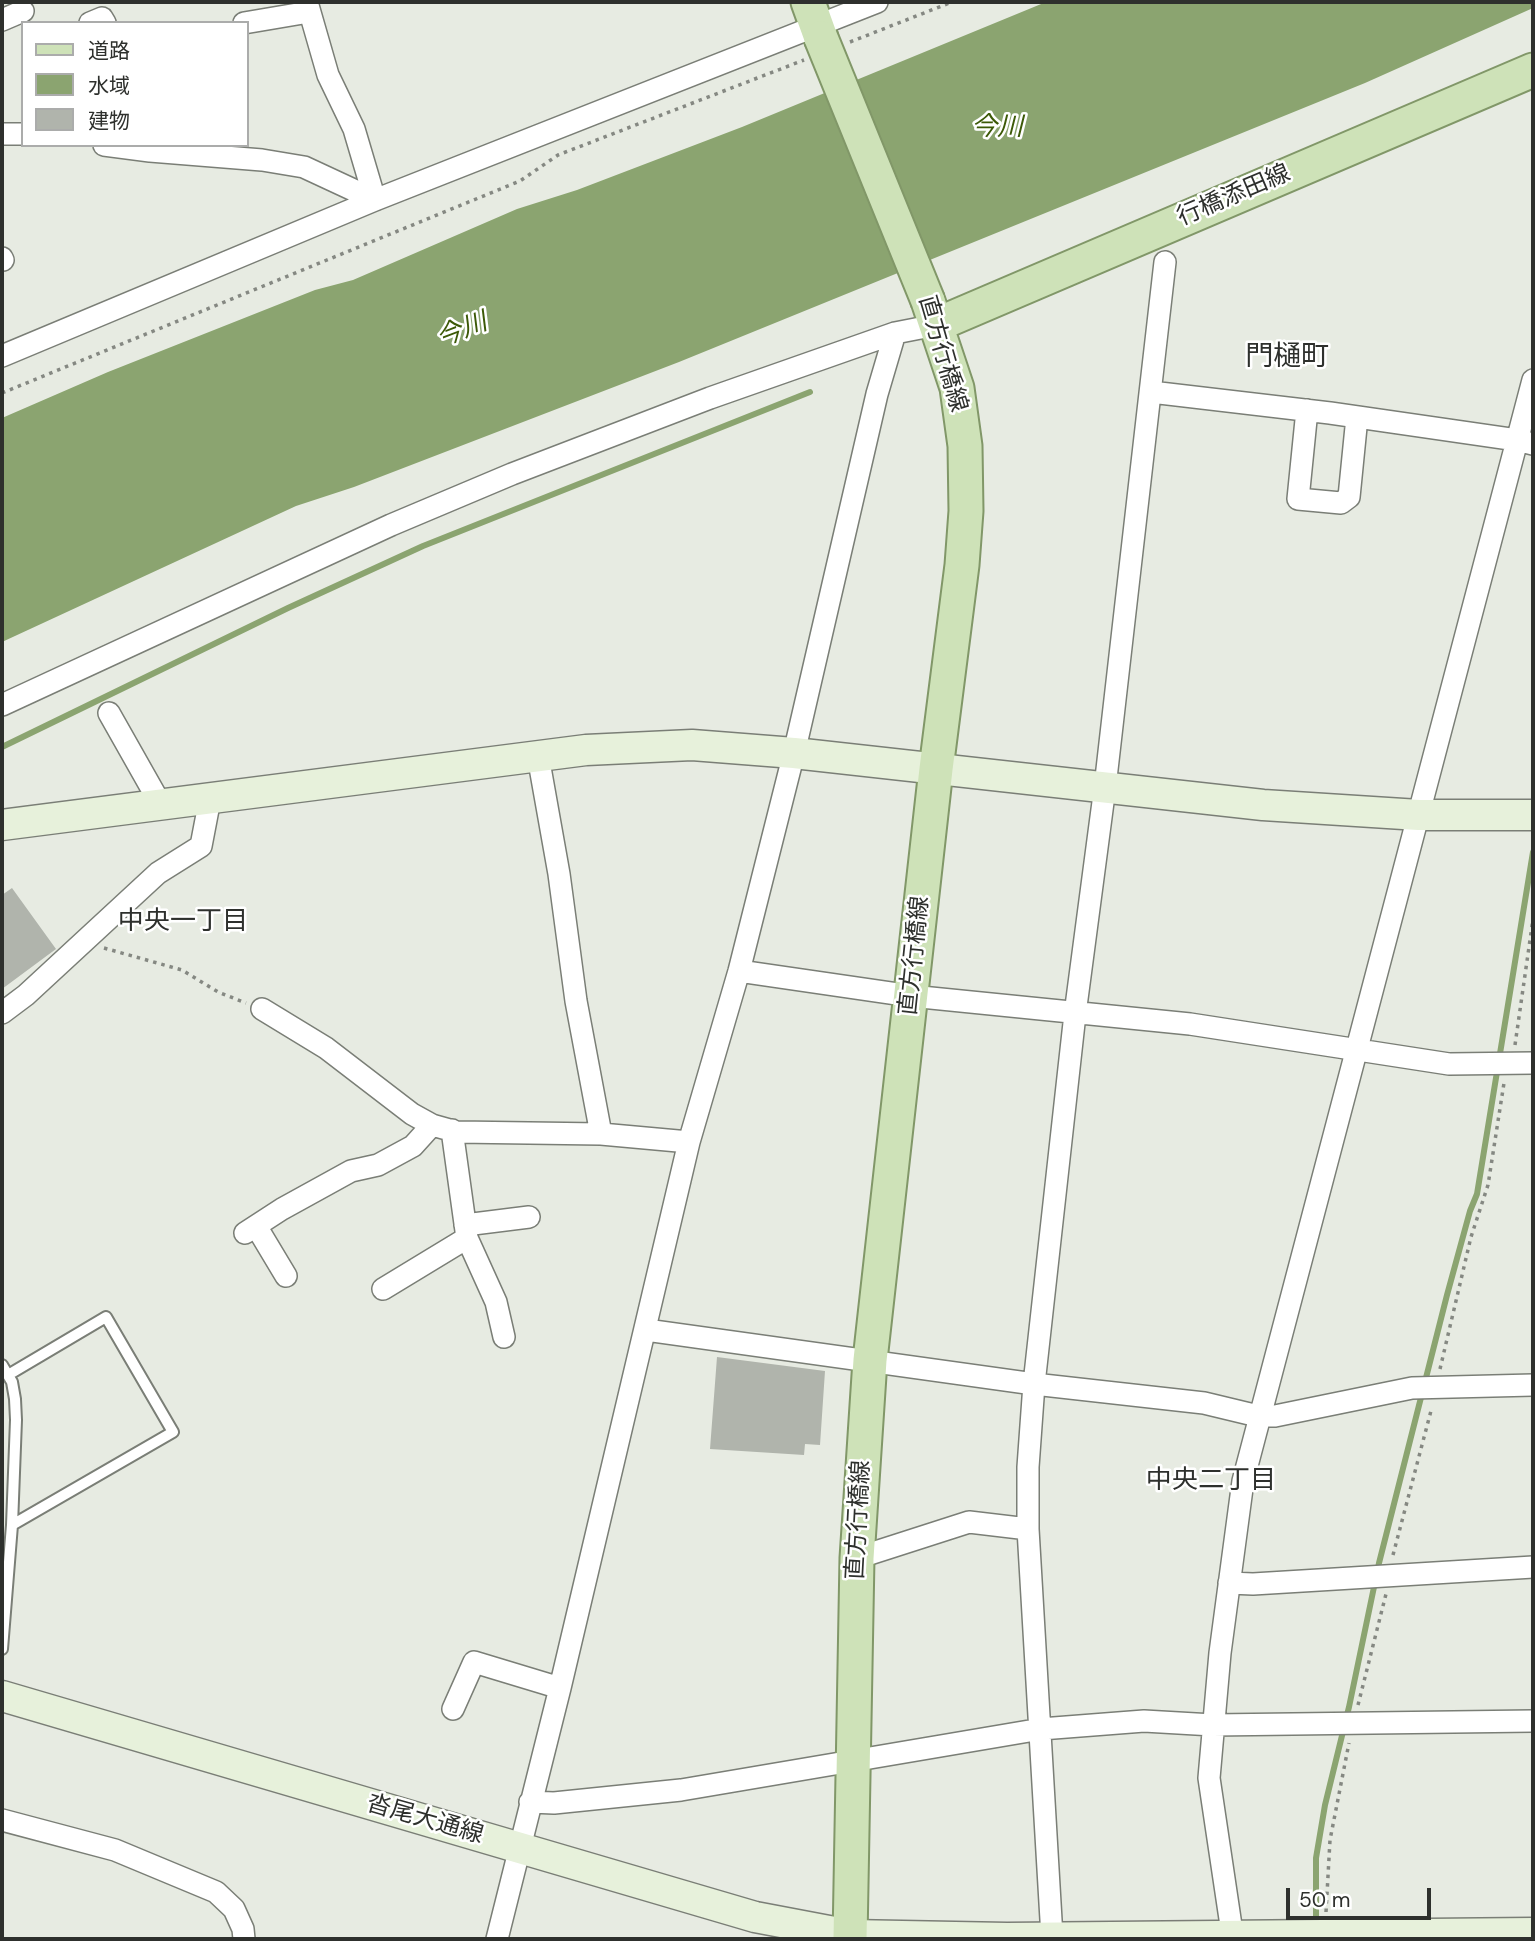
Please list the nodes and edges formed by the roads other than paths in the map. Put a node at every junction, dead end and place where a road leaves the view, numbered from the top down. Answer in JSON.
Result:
{"nodes":[{"id":1,"x":877,"y":2,"type":"edge"},
{"id":2,"x":860,"y":6,"type":"edge"},
{"id":3,"x":308,"y":7,"type":"edge"},
{"id":4,"x":23,"y":11,"type":"dead end"},
{"id":5,"x":2,"y":20,"type":"edge"},
{"id":6,"x":248,"y":22,"type":"edge"},
{"id":7,"x":819,"y":34,"type":"edge"},
{"id":8,"x":1533,"y":70,"type":"edge"},
{"id":9,"x":2,"y":134,"type":"edge"},
{"id":10,"x":21,"y":134,"type":"edge"},
{"id":11,"x":130,"y":147,"type":"edge"},
{"id":12,"x":157,"y":149,"type":"edge"},
{"id":13,"x":375,"y":200,"type":"junction"},
{"id":14,"x":1165,"y":262,"type":"dead end"},
{"id":15,"x":932,"y":313,"type":"junction"},
{"id":16,"x":895,"y":333,"type":"junction"},
{"id":17,"x":2,"y":356,"type":"edge"},
{"id":18,"x":1533,"y":380,"type":"edge"},
{"id":19,"x":1151,"y":392,"type":"junction"},
{"id":20,"x":1307,"y":411,"type":"junction"},
{"id":21,"x":1357,"y":417,"type":"junction"},
{"id":22,"x":1525,"y":442,"type":"edge"},
{"id":23,"x":2,"y":705,"type":"edge"},
{"id":24,"x":109,"y":713,"type":"dead end"},
{"id":25,"x":794,"y":753,"type":"junction"},
{"id":26,"x":538,"y":756,"type":"junction"},
{"id":27,"x":936,"y":769,"type":"junction"},
{"id":28,"x":1105,"y":787,"type":"junction"},
{"id":29,"x":209,"y":799,"type":"junction"},
{"id":30,"x":162,"y":805,"type":"junction"},
{"id":31,"x":1419,"y":815,"type":"junction"},
{"id":32,"x":1533,"y":816,"type":"edge"},
{"id":33,"x":2,"y":825,"type":"edge"},
{"id":34,"x":739,"y":971,"type":"junction"},
{"id":35,"x":911,"y":996,"type":"junction"},
{"id":36,"x":262,"y":1009,"type":"road end"},
{"id":37,"x":2,"y":1013,"type":"edge"},
{"id":38,"x":1075,"y":1014,"type":"junction"},
{"id":39,"x":1355,"y":1048,"type":"junction"},
{"id":40,"x":1533,"y":1063,"type":"edge"},
{"id":41,"x":442,"y":1128,"type":"junction"},
{"id":42,"x":601,"y":1134,"type":"junction"},
{"id":43,"x":689,"y":1142,"type":"junction"},
{"id":44,"x":529,"y":1217,"type":"dead end"},
{"id":45,"x":466,"y":1232,"type":"junction"},
{"id":46,"x":286,"y":1276,"type":"dead end"},
{"id":47,"x":383,"y":1289,"type":"dead end"},
{"id":48,"x":646,"y":1330,"type":"junction"},
{"id":49,"x":504,"y":1337,"type":"dead end"},
{"id":50,"x":870,"y":1360,"type":"junction"},
{"id":51,"x":5,"y":1370,"type":"edge"},
{"id":52,"x":1034,"y":1384,"type":"junction"},
{"id":53,"x":1533,"y":1385,"type":"edge"},
{"id":54,"x":1258,"y":1416,"type":"junction"},
{"id":55,"x":12,"y":1525,"type":"junction"},
{"id":56,"x":1028,"y":1529,"type":"junction"},
{"id":57,"x":857,"y":1558,"type":"junction"},
{"id":58,"x":1533,"y":1567,"type":"edge"},
{"id":59,"x":1229,"y":1583,"type":"junction"},
{"id":60,"x":2,"y":1649,"type":"edge"},
{"id":61,"x":560,"y":1688,"type":"junction"},
{"id":62,"x":2,"y":1696,"type":"edge"},
{"id":63,"x":453,"y":1709,"type":"dead end"},
{"id":64,"x":1533,"y":1721,"type":"edge"},
{"id":65,"x":1213,"y":1725,"type":"junction"},
{"id":66,"x":1041,"y":1729,"type":"junction"},
{"id":67,"x":852,"y":1761,"type":"junction"},
{"id":68,"x":530,"y":1802,"type":"junction"},
{"id":69,"x":2,"y":1821,"type":"edge"},
{"id":70,"x":519,"y":1847,"type":"junction"},
{"id":71,"x":1533,"y":1933,"type":"edge"},
{"id":72,"x":850,"y":1937,"type":"edge"},
{"id":73,"x":1052,"y":1937,"type":"junction"},
{"id":74,"x":1233,"y":1937,"type":"edge"},
{"id":75,"x":244,"y":1939,"type":"edge"},
{"id":76,"x":497,"y":1939,"type":"edge"},
{"id":77,"x":1007,"y":1939,"type":"edge"}],
"edges":[{"from":1,"to":2,"type":"street"},
{"from":2,"to":7,"type":"street"},
{"from":3,"to":6,"type":"street"},
{"from":3,"to":13,"type":"street"},
{"from":4,"to":5,"type":"street"},
{"from":7,"to":13,"type":"street"},
{"from":7,"to":15,"type":"main road","name":"直方行橋線","bridge":true},
{"from":8,"to":15,"type":"main road","name":"行橋添田線"},
{"from":9,"to":10,"type":"street"},
{"from":11,"to":12,"type":"street"},
{"from":12,"to":13,"type":"street"},
{"from":13,"to":17,"type":"street"},
{"from":14,"to":19,"type":"street"},
{"from":15,"to":16,"type":"street"},
{"from":15,"to":27,"type":"main road","name":"直方行橋線"},
{"from":16,"to":23,"type":"street"},
{"from":16,"to":25,"type":"street"},
{"from":18,"to":22,"type":"street"},
{"from":19,"to":20,"type":"street"},
{"from":19,"to":28,"type":"street"},
{"from":20,"to":21,"type":"street"},
{"from":20,"to":21,"type":"street"},
{"from":21,"to":22,"type":"street"},
{"from":22,"to":31,"type":"street"},
{"from":24,"to":30,"type":"street"},
{"from":25,"to":26,"type":"main road"},
{"from":25,"to":27,"type":"main road"},
{"from":25,"to":34,"type":"street"},
{"from":26,"to":29,"type":"main road"},
{"from":26,"to":42,"type":"street"},
{"from":27,"to":28,"type":"main road"},
{"from":27,"to":35,"type":"main road","name":"直方行橋線"},
{"from":28,"to":31,"type":"main road"},
{"from":28,"to":38,"type":"street"},
{"from":29,"to":30,"type":"main road"},
{"from":29,"to":37,"type":"street"},
{"from":30,"to":33,"type":"main road"},
{"from":31,"to":32,"type":"main road"},
{"from":31,"to":39,"type":"street"},
{"from":34,"to":35,"type":"street"},
{"from":34,"to":43,"type":"street"},
{"from":35,"to":38,"type":"street"},
{"from":35,"to":50,"type":"main road","name":"直方行橋線"},
{"from":36,"to":41,"type":"street"},
{"from":38,"to":39,"type":"street"},
{"from":38,"to":52,"type":"street"},
{"from":39,"to":40,"type":"street"},
{"from":39,"to":54,"type":"street"},
{"from":41,"to":42,"type":"street"},
{"from":41,"to":45,"type":"street"},
{"from":41,"to":46,"type":"street"},
{"from":42,"to":43,"type":"street"},
{"from":43,"to":48,"type":"street"},
{"from":44,"to":45,"type":"street"},
{"from":45,"to":47,"type":"street"},
{"from":45,"to":49,"type":"street"},
{"from":48,"to":50,"type":"street"},
{"from":48,"to":61,"type":"street"},
{"from":50,"to":52,"type":"street"},
{"from":50,"to":57,"type":"main road","name":"直方行橋線"},
{"from":51,"to":55,"type":"lane"},
{"from":51,"to":55,"type":"lane"},
{"from":52,"to":54,"type":"street"},
{"from":52,"to":56,"type":"street"},
{"from":53,"to":54,"type":"street"},
{"from":54,"to":59,"type":"street"},
{"from":55,"to":60,"type":"lane"},
{"from":56,"to":57,"type":"street"},
{"from":56,"to":66,"type":"street"},
{"from":57,"to":67,"type":"main road","name":"直方行橋線"},
{"from":58,"to":59,"type":"street"},
{"from":59,"to":65,"type":"street"},
{"from":61,"to":63,"type":"street"},
{"from":61,"to":68,"type":"street"},
{"from":62,"to":70,"type":"main road","name":"沓尾大通線"},
{"from":64,"to":65,"type":"street"},
{"from":65,"to":66,"type":"street"},
{"from":65,"to":74,"type":"street"},
{"from":66,"to":67,"type":"street"},
{"from":66,"to":73,"type":"street"},
{"from":67,"to":68,"type":"street"},
{"from":67,"to":72,"type":"main road","name":"直方行橋線"},
{"from":68,"to":70,"type":"street"},
{"from":69,"to":75,"type":"street"},
{"from":70,"to":72,"type":"main road","name":"沓尾大通線"},
{"from":70,"to":76,"type":"street"},
{"from":71,"to":74,"type":"main road","name":"沓尾大通線"},
{"from":72,"to":77,"type":"main road","name":"沓尾大通線"},
{"from":73,"to":74,"type":"main road","name":"沓尾大通線"},
{"from":73,"to":77,"type":"main road","name":"沓尾大通線"}]}
